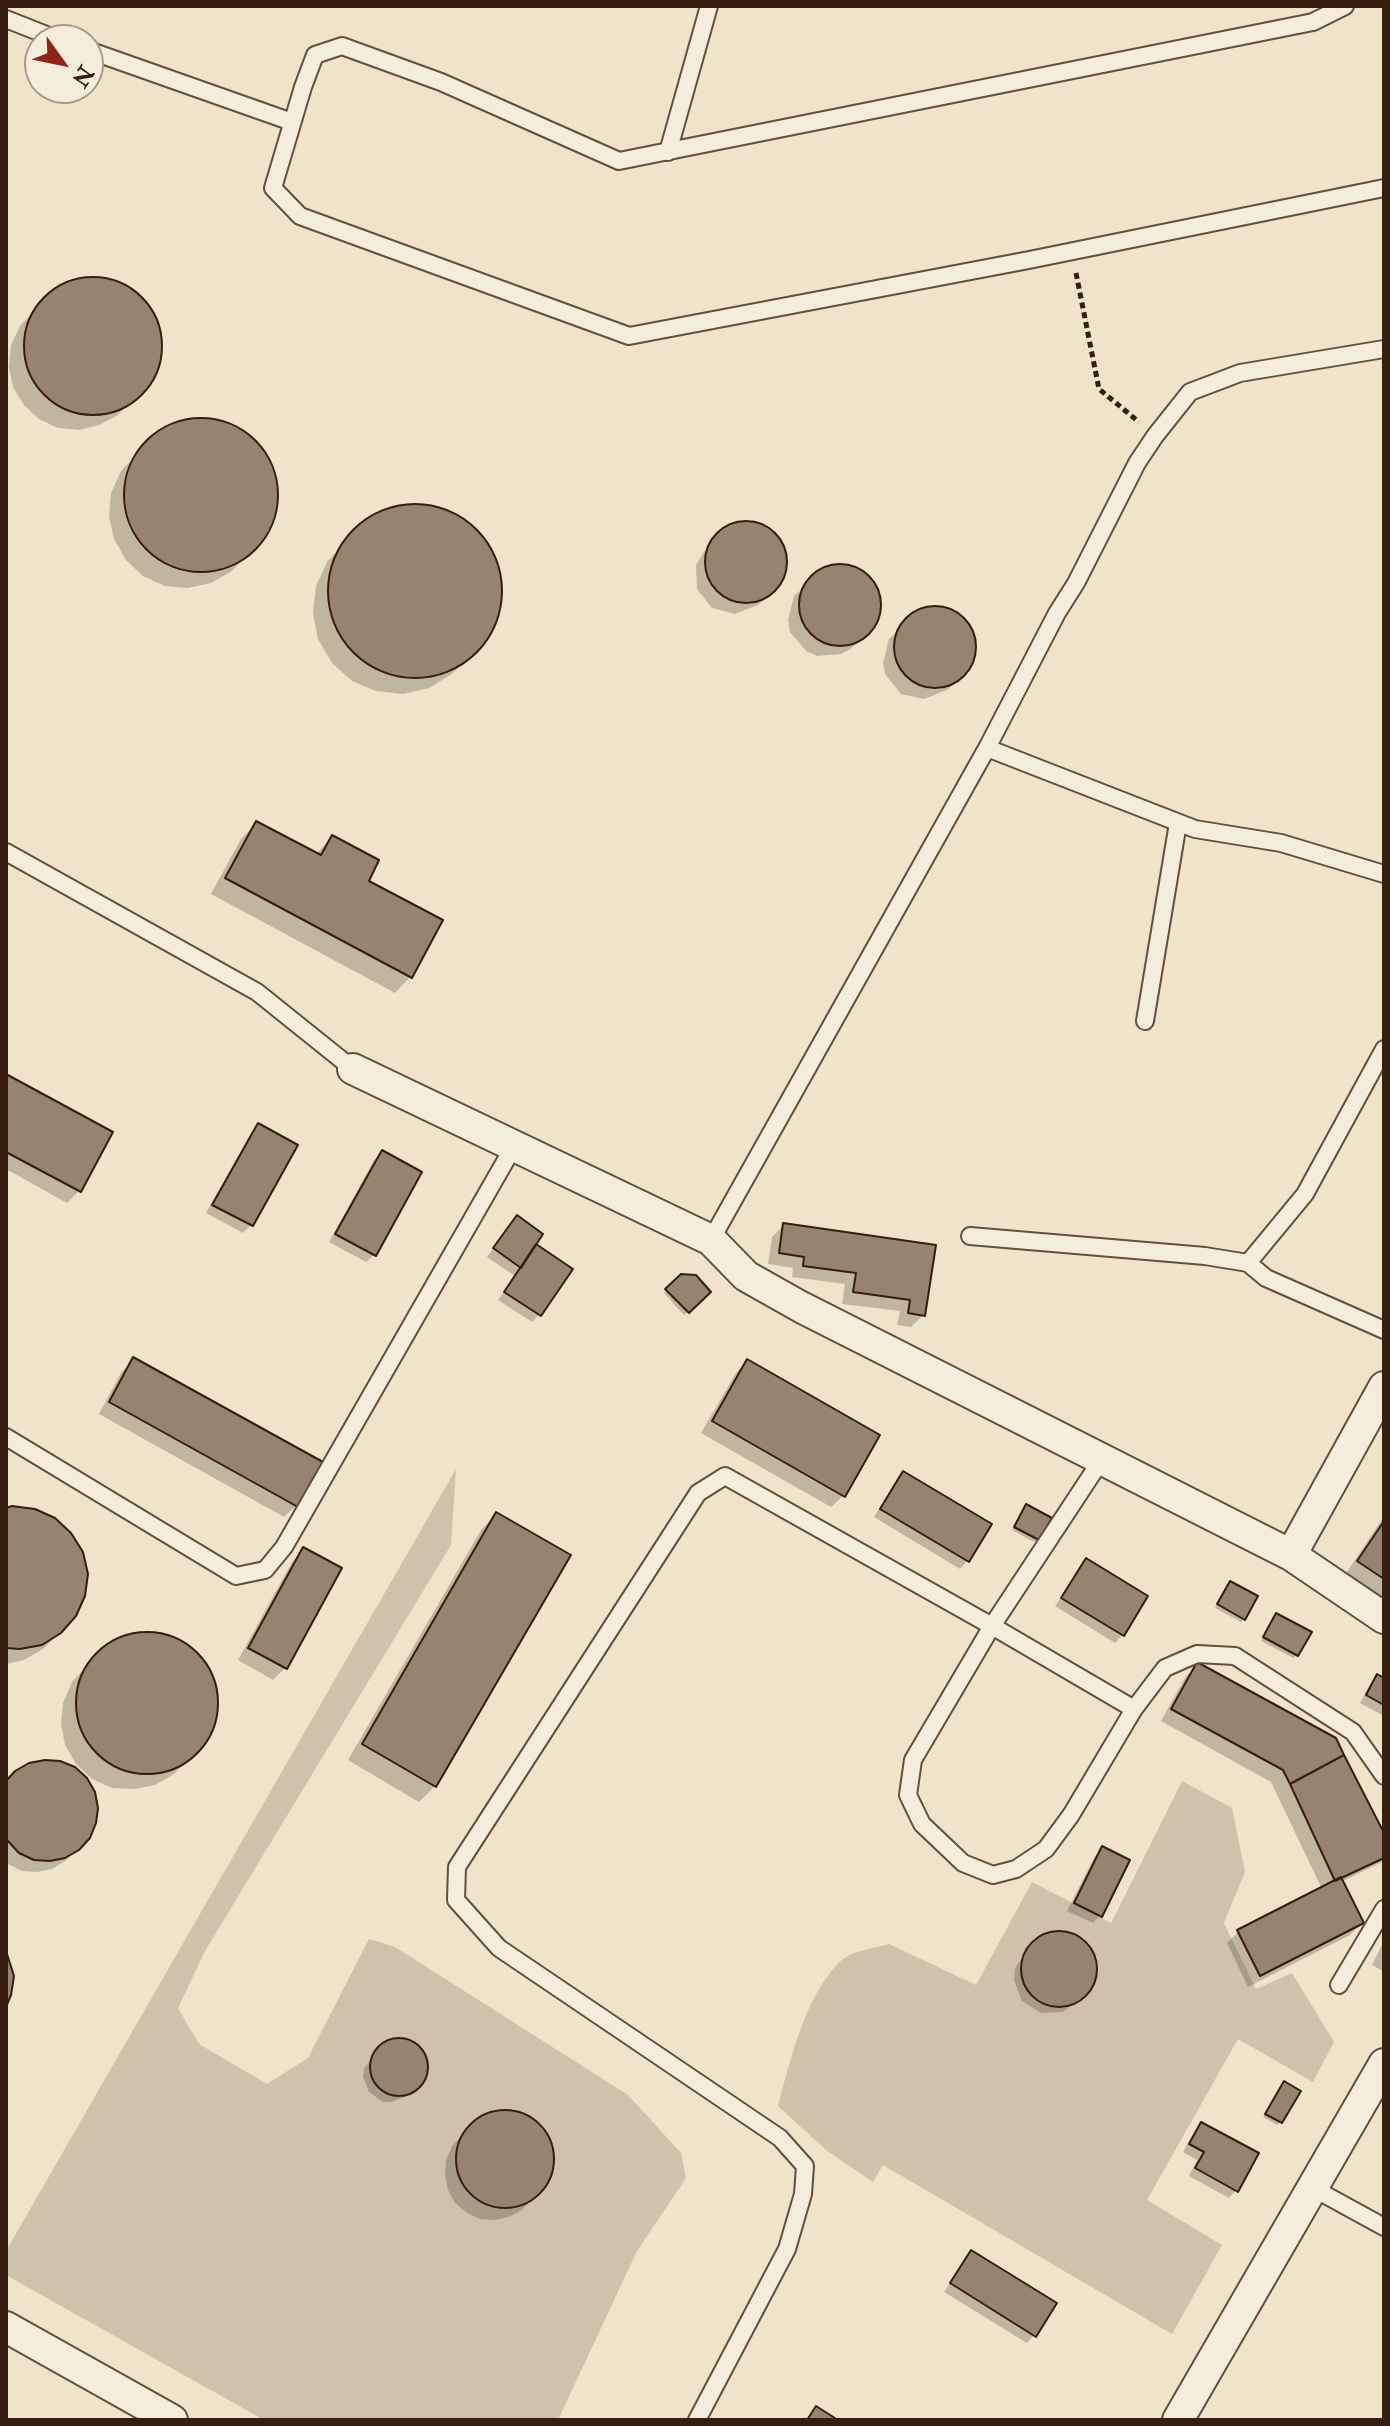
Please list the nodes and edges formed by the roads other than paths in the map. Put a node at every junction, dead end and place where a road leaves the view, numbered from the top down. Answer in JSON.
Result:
{"nodes":[{"id":1,"x":709,"y":6,"type":"edge"},
{"id":2,"x":1345,"y":6,"type":"edge"},
{"id":3,"x":104,"y":56,"type":"edge"},
{"id":4,"x":292,"y":122,"type":"junction"},
{"id":5,"x":668,"y":152,"type":"junction"},
{"id":6,"x":1384,"y":188,"type":"edge"},
{"id":7,"x":1384,"y":349,"type":"edge"},
{"id":8,"x":987,"y":748,"type":"junction"},
{"id":9,"x":1178,"y":823,"type":"junction"},
{"id":10,"x":6,"y":852,"type":"edge"},
{"id":11,"x":1384,"y":874,"type":"edge"},
{"id":12,"x":1145,"y":1021,"type":"dead end"},
{"id":13,"x":1384,"y":1049,"type":"edge"},
{"id":14,"x":353,"y":1069,"type":"joint"},
{"id":15,"x":514,"y":1146,"type":"junction"},
{"id":16,"x":970,"y":1236,"type":"dead end"},
{"id":17,"x":711,"y":1240,"type":"junction"},
{"id":18,"x":1248,"y":1263,"type":"junction"},
{"id":19,"x":1384,"y":1330,"type":"edge"},
{"id":20,"x":1384,"y":1387,"type":"edge"},
{"id":21,"x":6,"y":1437,"type":"edge"},
{"id":22,"x":1102,"y":1459,"type":"junction"},
{"id":23,"x":1291,"y":1555,"type":"junction"},
{"id":24,"x":1384,"y":1618,"type":"edge"},
{"id":25,"x":992,"y":1626,"type":"junction"},
{"id":26,"x":1134,"y":1709,"type":"junction"},
{"id":27,"x":1384,"y":1776,"type":"edge"},
{"id":28,"x":1384,"y":1909,"type":"edge"},
{"id":29,"x":1339,"y":1985,"type":"dead end"},
{"id":30,"x":1384,"y":2064,"type":"edge"},
{"id":31,"x":1311,"y":2187,"type":"junction"},
{"id":32,"x":1384,"y":2227,"type":"edge"},
{"id":33,"x":6,"y":2327,"type":"edge"},
{"id":34,"x":172,"y":2420,"type":"edge"},
{"id":35,"x":697,"y":2420,"type":"edge"},
{"id":36,"x":1178,"y":2420,"type":"edge"}],
"edges":[{"from":1,"to":5,"type":"lane"},
{"from":2,"to":5,"type":"lane"},
{"from":3,"to":4,"type":"lane"},
{"from":4,"to":5,"type":"lane"},
{"from":4,"to":6,"type":"lane"},
{"from":7,"to":8,"type":"lane"},
{"from":8,"to":9,"type":"lane"},
{"from":8,"to":17,"type":"lane"},
{"from":9,"to":11,"type":"lane"},
{"from":9,"to":12,"type":"lane"},
{"from":10,"to":14,"type":"lane"},
{"from":13,"to":18,"type":"lane"},
{"from":14,"to":15,"type":"street"},
{"from":15,"to":17,"type":"street"},
{"from":15,"to":21,"type":"lane"},
{"from":16,"to":18,"type":"lane"},
{"from":17,"to":22,"type":"street"},
{"from":18,"to":19,"type":"lane"},
{"from":20,"to":23,"type":"street"},
{"from":22,"to":23,"type":"street"},
{"from":22,"to":25,"type":"lane"},
{"from":23,"to":24,"type":"street"},
{"from":25,"to":26,"type":"lane"},
{"from":25,"to":26,"type":"lane"},
{"from":25,"to":35,"type":"lane"},
{"from":26,"to":27,"type":"lane"},
{"from":28,"to":29,"type":"lane"},
{"from":30,"to":31,"type":"street"},
{"from":31,"to":32,"type":"lane"},
{"from":31,"to":36,"type":"street"},
{"from":33,"to":34,"type":"street"}]}
